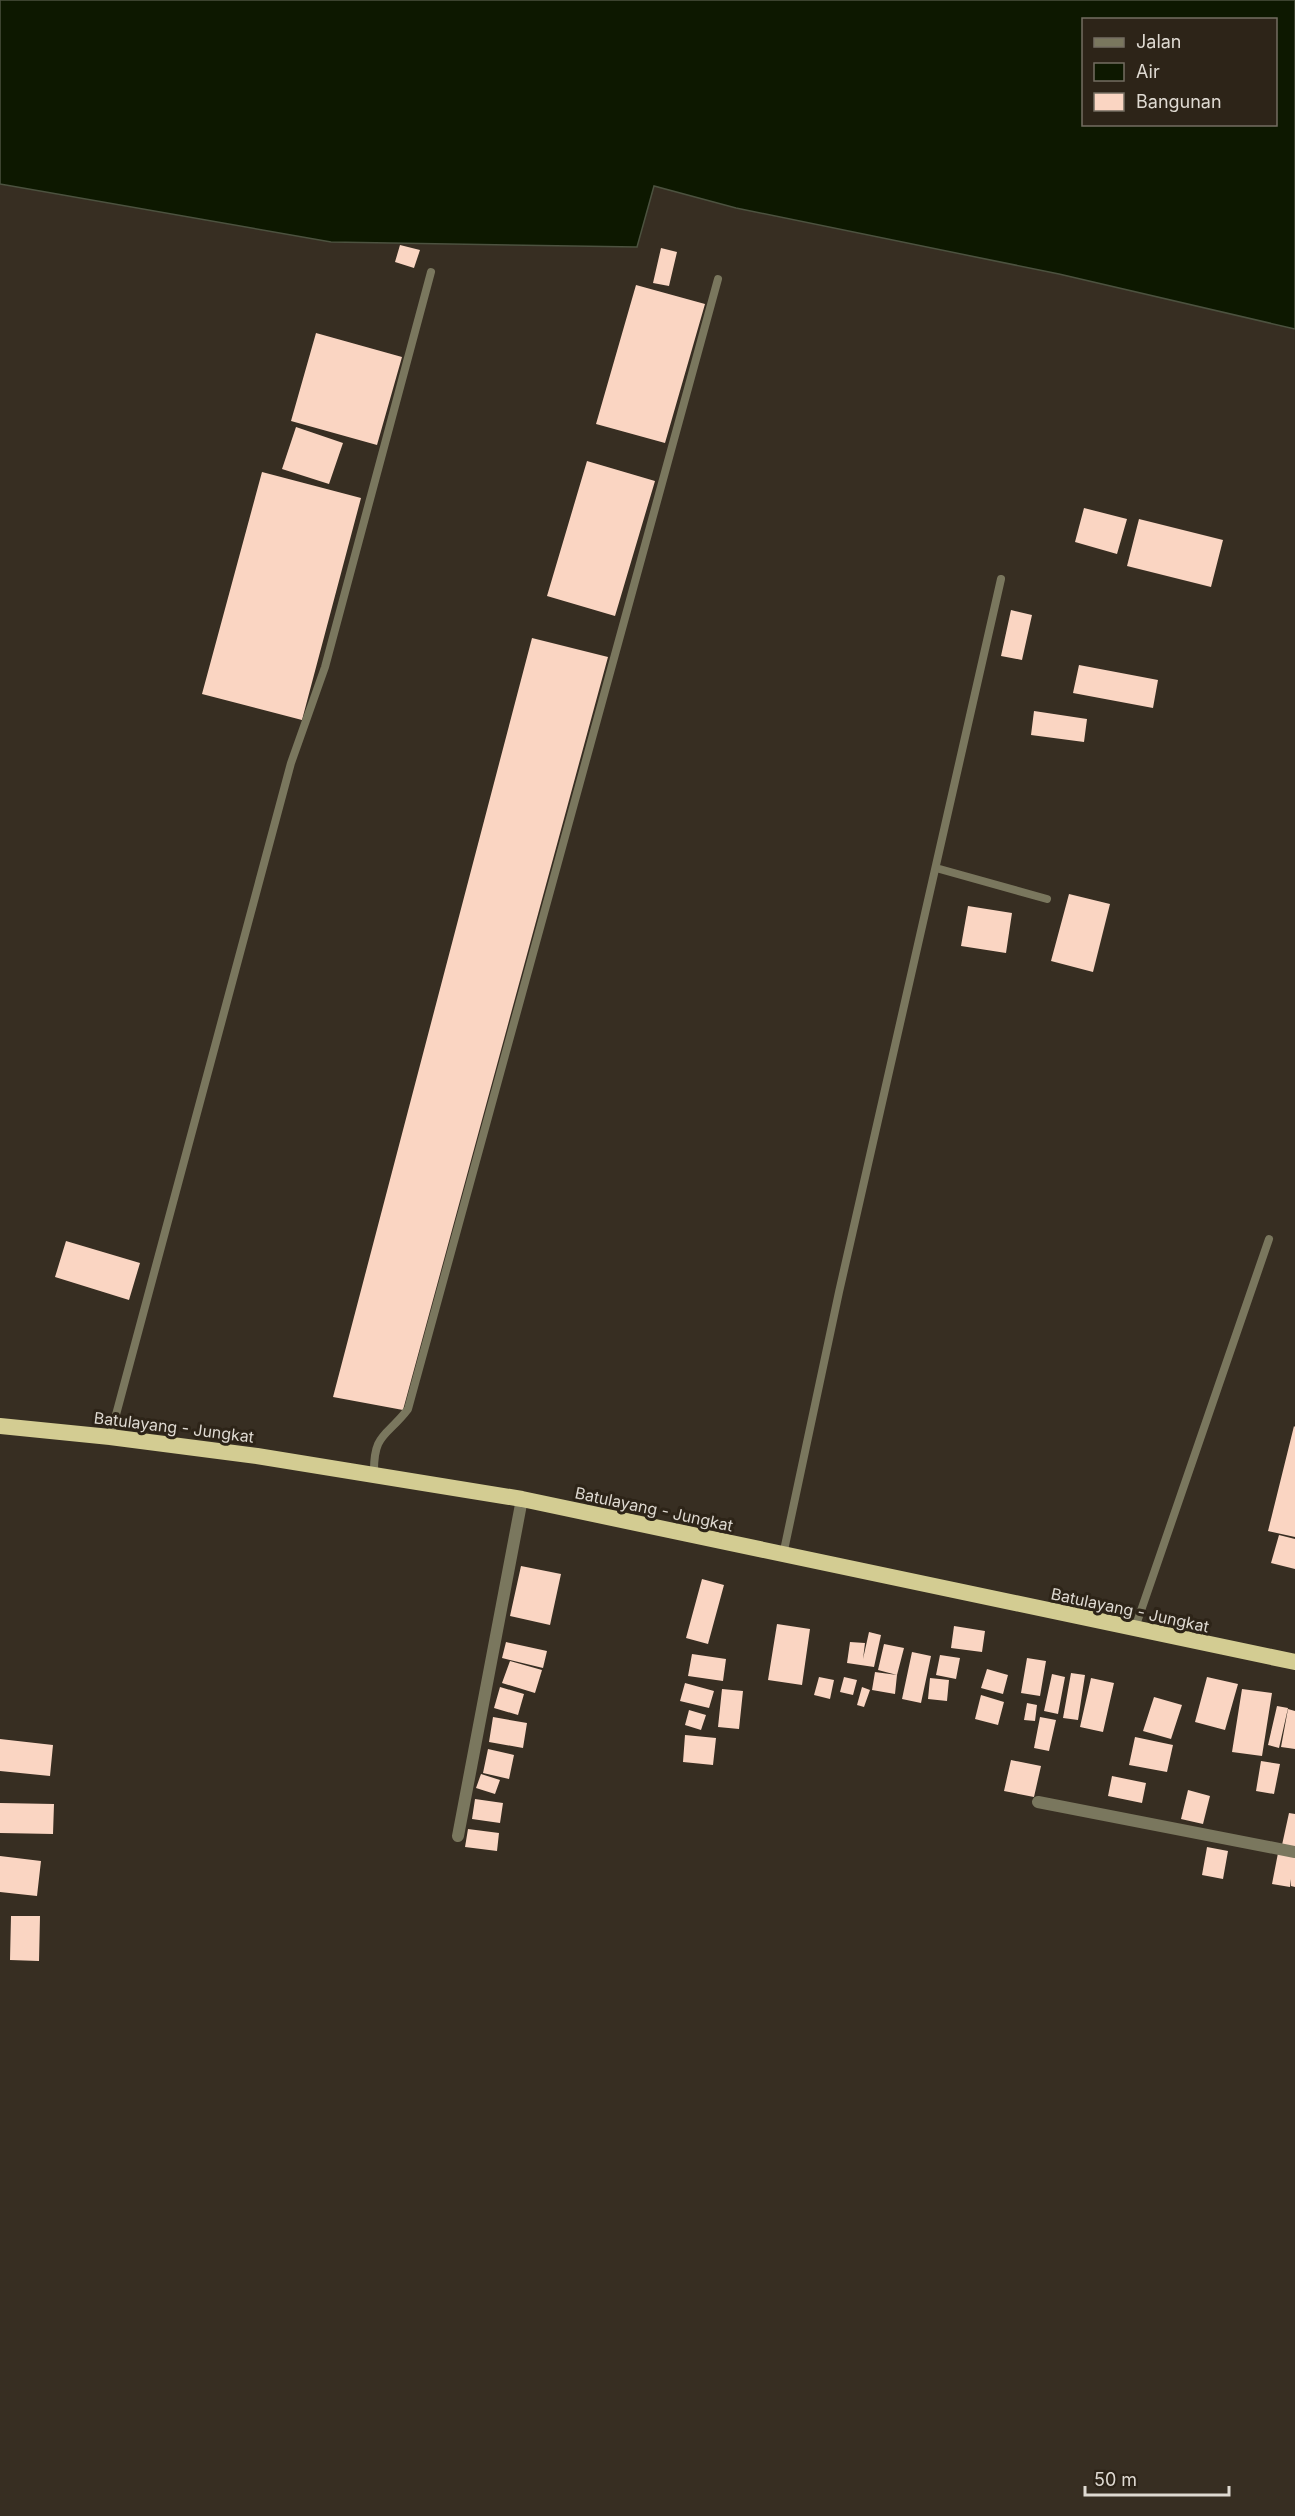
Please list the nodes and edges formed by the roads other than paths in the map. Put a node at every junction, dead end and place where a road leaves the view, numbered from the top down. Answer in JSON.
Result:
{"nodes":[{"id":1,"x":431,"y":272,"type":"dead end"},
{"id":2,"x":717,"y":279,"type":"dead end"},
{"id":3,"x":1001,"y":579,"type":"dead end"},
{"id":4,"x":936,"y":868,"type":"junction"},
{"id":5,"x":1047,"y":899,"type":"dead end"},
{"id":6,"x":1269,"y":1239,"type":"dead end"},
{"id":7,"x":0,"y":1426,"type":"edge"},
{"id":8,"x":110,"y":1437,"type":"junction"},
{"id":9,"x":374,"y":1475,"type":"junction"},
{"id":10,"x":522,"y":1499,"type":"junction"},
{"id":11,"x":783,"y":1556,"type":"junction"},
{"id":12,"x":1135,"y":1630,"type":"junction"},
{"id":13,"x":1295,"y":1662,"type":"edge"},
{"id":14,"x":1038,"y":1802,"type":"dead end"},
{"id":15,"x":458,"y":1836,"type":"dead end"},
{"id":16,"x":1295,"y":1852,"type":"edge"}],
"edges":[{"from":1,"to":8,"type":"lane"},
{"from":2,"to":9,"type":"lane"},
{"from":3,"to":4,"type":"lane"},
{"from":4,"to":5,"type":"lane"},
{"from":4,"to":11,"type":"lane"},
{"from":6,"to":12,"type":"lane"},
{"from":7,"to":8,"type":"highway","name":"Batulayang - Jungkat"},
{"from":8,"to":9,"type":"highway","name":"Batulayang - Jungkat"},
{"from":9,"to":10,"type":"highway","name":"Batulayang - Jungkat"},
{"from":10,"to":11,"type":"highway","name":"Batulayang - Jungkat"},
{"from":10,"to":15,"type":"street"},
{"from":11,"to":12,"type":"highway","name":"Batulayang - Jungkat"},
{"from":12,"to":13,"type":"highway","name":"Batulayang - Jungkat"},
{"from":14,"to":16,"type":"street"}]}
